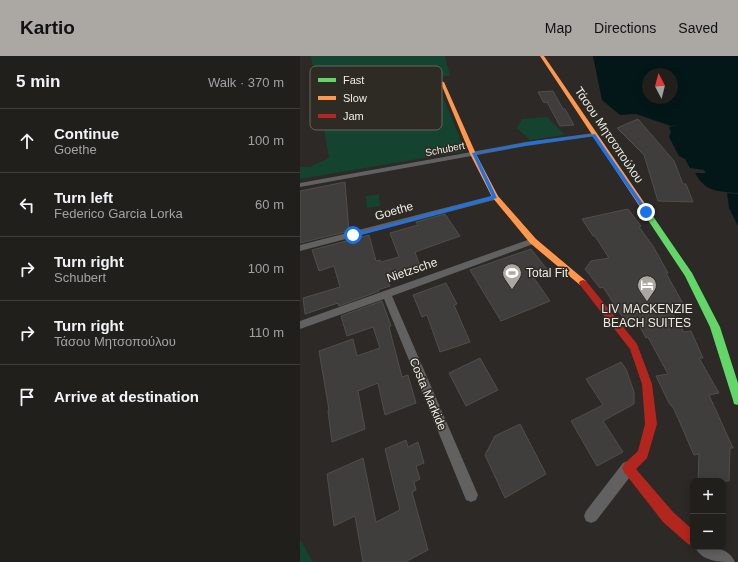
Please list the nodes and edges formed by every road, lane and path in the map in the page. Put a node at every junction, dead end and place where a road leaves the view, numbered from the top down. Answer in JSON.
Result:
{"nodes":[{"id":1,"x":542,"y":56,"type":"edge"},
{"id":2,"x":442,"y":82,"type":"dead end"},
{"id":3,"x":594,"y":135,"type":"junction"},
{"id":4,"x":473,"y":154,"type":"junction"},
{"id":5,"x":300,"y":185,"type":"edge"},
{"id":6,"x":495,"y":197,"type":"junction"},
{"id":7,"x":534,"y":241,"type":"junction"},
{"id":8,"x":300,"y":248,"type":"edge"},
{"id":9,"x":386,"y":293,"type":"junction"},
{"id":10,"x":300,"y":325,"type":"edge"},
{"id":11,"x":738,"y":400,"type":"edge"},
{"id":12,"x":628,"y":468,"type":"junction"},
{"id":13,"x":471,"y":495,"type":"dead end"},
{"id":14,"x":591,"y":516,"type":"dead end"},
{"id":15,"x":690,"y":536,"type":"edge"},
{"id":16,"x":708,"y":550,"type":"edge"},
{"id":17,"x":727,"y":562,"type":"edge"}],
"edges":[{"from":1,"to":3,"type":"street","name":"Τάσου Μητσοπούλου"},
{"from":2,"to":4,"type":"street"},
{"from":3,"to":4,"type":"street","name":"Schubert"},
{"from":3,"to":11,"type":"street","name":"Τάσου Μητσοπούλου"},
{"from":4,"to":5,"type":"street","name":"Schubert"},
{"from":4,"to":6,"type":"street"},
{"from":6,"to":7,"type":"street"},
{"from":6,"to":8,"type":"street","name":"Goethe"},
{"from":7,"to":9,"type":"street","name":"Nietzsche"},
{"from":7,"to":12,"type":"street"},
{"from":9,"to":10,"type":"street","name":"Nietzsche"},
{"from":9,"to":13,"type":"street","name":"Costa Markide"},
{"from":12,"to":14,"type":"street"},
{"from":12,"to":15,"type":"street"},
{"from":16,"to":17,"type":"street"}]}
